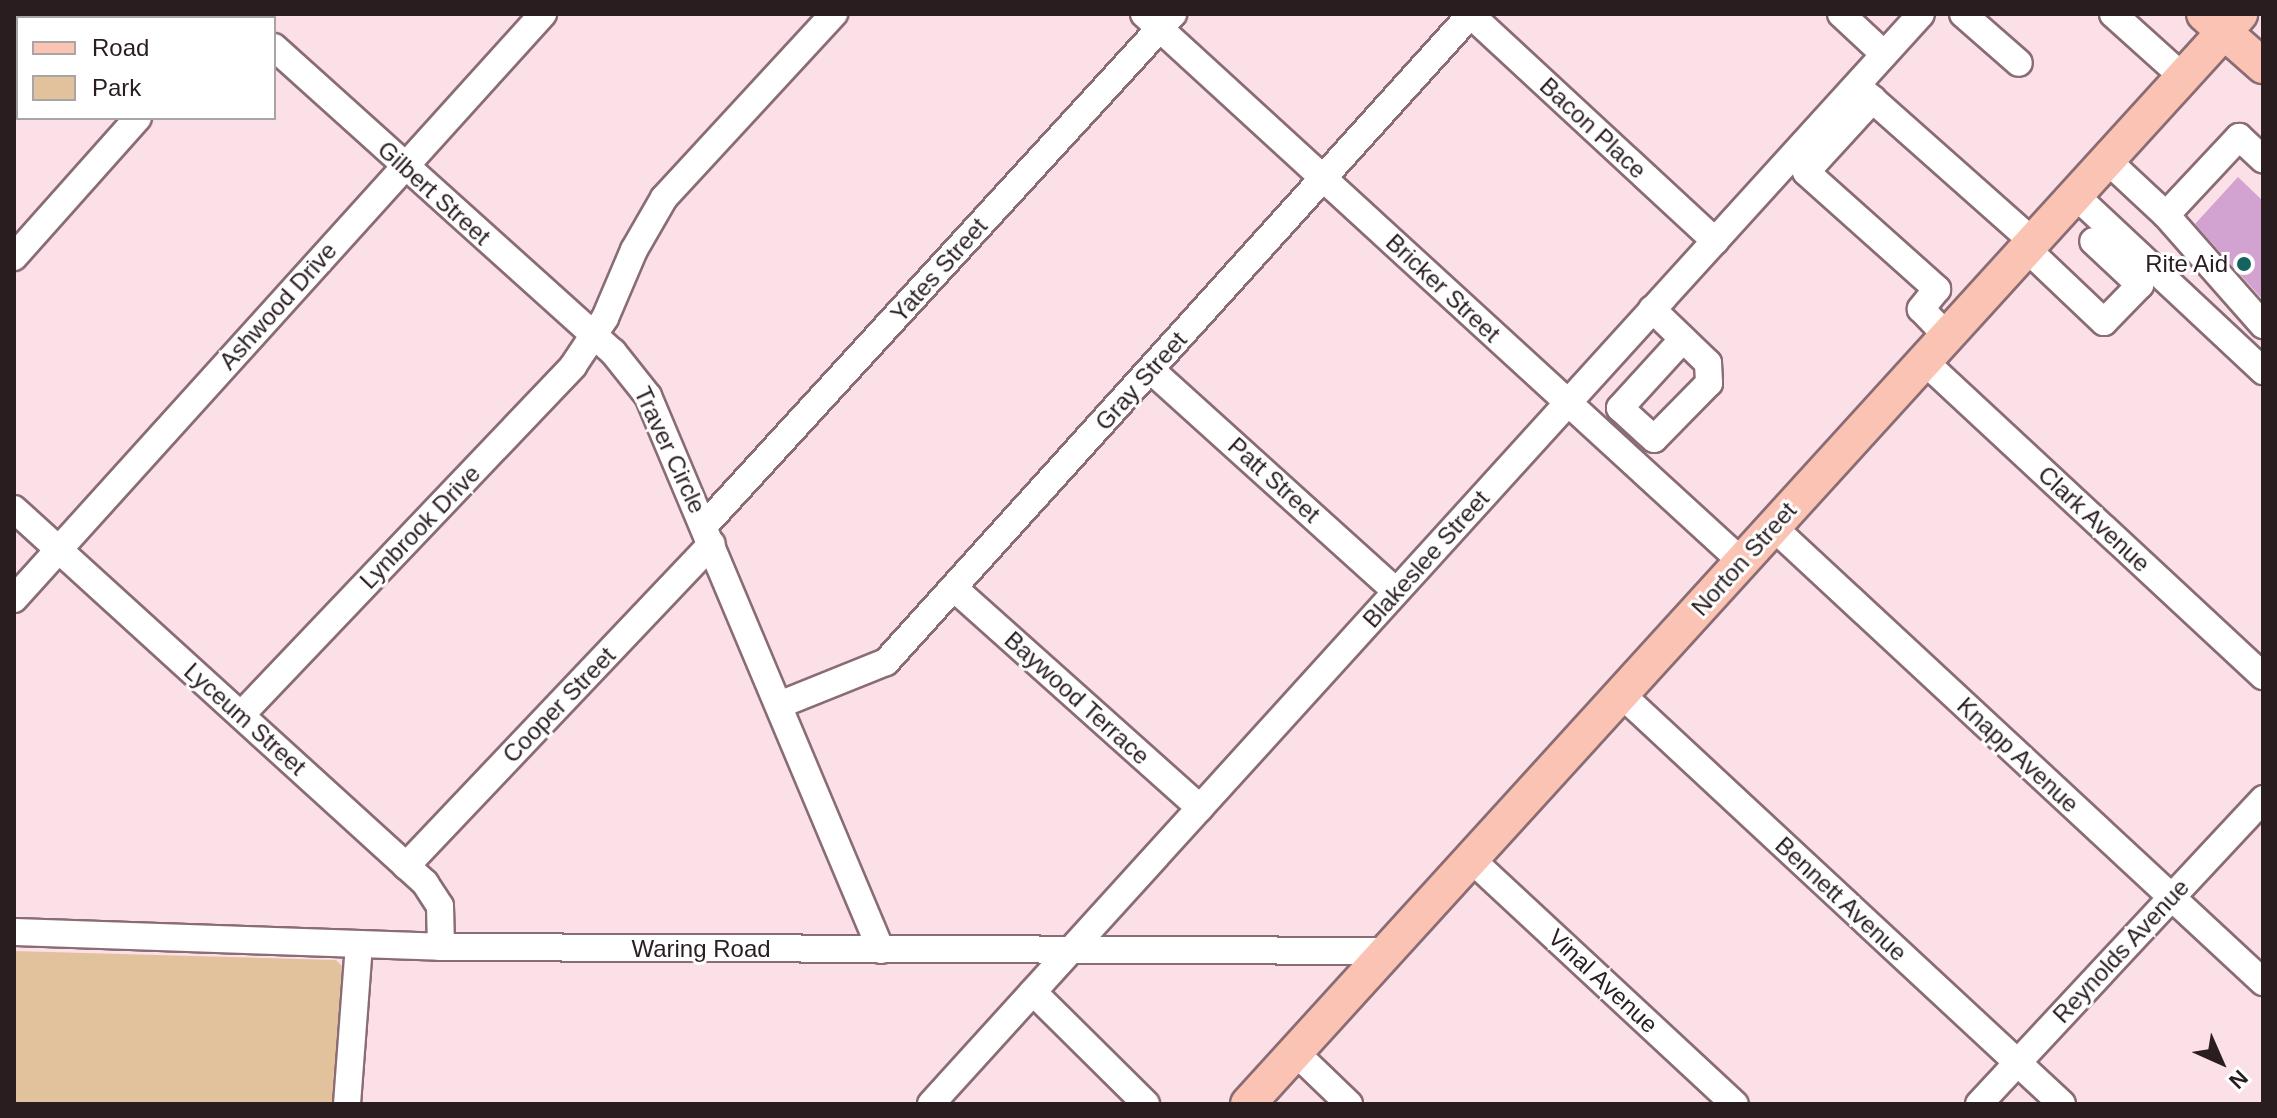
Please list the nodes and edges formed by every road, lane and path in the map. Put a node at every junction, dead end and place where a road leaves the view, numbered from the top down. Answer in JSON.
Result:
{"nodes":[{"id":1,"x":543,"y":14,"type":"edge"},
{"id":2,"x":834,"y":14,"type":"edge"},
{"id":3,"x":1471,"y":14,"type":"edge"},
{"id":4,"x":1841,"y":14,"type":"edge"},
{"id":5,"x":1921,"y":14,"type":"edge"},
{"id":6,"x":1963,"y":14,"type":"edge"},
{"id":7,"x":2113,"y":14,"type":"edge"},
{"id":8,"x":1159,"y":19,"type":"edge"},
{"id":9,"x":2223,"y":20,"type":"edge"},
{"id":10,"x":276,"y":49,"type":"edge"},
{"id":11,"x":1884,"y":54,"type":"junction"},
{"id":12,"x":2019,"y":63,"type":"dead end"},
{"id":13,"x":2263,"y":66,"type":"edge"},
{"id":14,"x":2183,"y":77,"type":"junction"},
{"id":15,"x":1865,"y":92,"type":"junction"},
{"id":16,"x":136,"y":120,"type":"edge"},
{"id":17,"x":2263,"y":159,"type":"edge"},
{"id":18,"x":2107,"y":160,"type":"junction"},
{"id":19,"x":404,"y":167,"type":"junction"},
{"id":20,"x":1322,"y":177,"type":"junction"},
{"id":21,"x":2075,"y":195,"type":"junction"},
{"id":22,"x":2166,"y":215,"type":"junction"},
{"id":23,"x":1715,"y":241,"type":"junction"},
{"id":24,"x":2093,"y":241,"type":"dead end"},
{"id":25,"x":2030,"y":245,"type":"junction"},
{"id":26,"x":14,"y":257,"type":"edge"},
{"id":27,"x":2148,"y":278,"type":"junction"},
{"id":28,"x":1652,"y":309,"type":"junction"},
{"id":29,"x":2263,"y":325,"type":"edge"},
{"id":30,"x":1947,"y":336,"type":"junction"},
{"id":31,"x":595,"y":337,"type":"junction"},
{"id":32,"x":1683,"y":339,"type":"dead end"},
{"id":33,"x":1924,"y":361,"type":"junction"},
{"id":34,"x":1151,"y":370,"type":"junction"},
{"id":35,"x":2263,"y":371,"type":"edge"},
{"id":36,"x":1568,"y":403,"type":"junction"},
{"id":37,"x":14,"y":509,"type":"edge"},
{"id":38,"x":1773,"y":527,"type":"junction"},
{"id":39,"x":709,"y":535,"type":"junction"},
{"id":40,"x":58,"y":549,"type":"junction"},
{"id":41,"x":1742,"y":562,"type":"junction"},
{"id":42,"x":954,"y":588,"type":"junction"},
{"id":43,"x":1396,"y":591,"type":"junction"},
{"id":44,"x":14,"y":599,"type":"edge"},
{"id":45,"x":2263,"y":676,"type":"edge"},
{"id":46,"x":1621,"y":694,"type":"junction"},
{"id":47,"x":779,"y":705,"type":"junction"},
{"id":48,"x":241,"y":715,"type":"junction"},
{"id":49,"x":2263,"y":799,"type":"edge"},
{"id":50,"x":1200,"y":808,"type":"junction"},
{"id":51,"x":1471,"y":859,"type":"junction"},
{"id":52,"x":406,"y":866,"type":"junction"},
{"id":53,"x":2171,"y":897,"type":"junction"},
{"id":54,"x":14,"y":932,"type":"edge"},
{"id":55,"x":359,"y":945,"type":"junction"},
{"id":56,"x":1075,"y":946,"type":"junction"},
{"id":57,"x":441,"y":947,"type":"junction"},
{"id":58,"x":881,"y":950,"type":"junction"},
{"id":59,"x":1387,"y":951,"type":"junction"},
{"id":60,"x":2263,"y":982,"type":"edge"},
{"id":61,"x":1033,"y":992,"type":"junction"},
{"id":62,"x":1295,"y":1052,"type":"junction"},
{"id":63,"x":2018,"y":1063,"type":"junction"},
{"id":64,"x":347,"y":1104,"type":"edge"},
{"id":65,"x":931,"y":1104,"type":"edge"},
{"id":66,"x":1146,"y":1104,"type":"edge"},
{"id":67,"x":1248,"y":1104,"type":"edge"},
{"id":68,"x":1349,"y":1104,"type":"edge"},
{"id":69,"x":1735,"y":1104,"type":"edge"},
{"id":70,"x":1979,"y":1104,"type":"edge"},
{"id":71,"x":2062,"y":1104,"type":"edge"}],
"edges":[{"from":1,"to":19,"type":"street","name":"Ashwood Drive"},
{"from":2,"to":31,"type":"street"},
{"from":3,"to":20,"type":"street","name":"Gray Street"},
{"from":3,"to":23,"type":"street","name":"Bacon Place"},
{"from":4,"to":11,"type":"street"},
{"from":5,"to":11,"type":"street","name":"Blakeslee Street"},
{"from":6,"to":12,"type":"street"},
{"from":7,"to":14,"type":"street"},
{"from":8,"to":20,"type":"street","name":"Bricker Street"},
{"from":8,"to":39,"type":"street","name":"Yates Street"},
{"from":9,"to":13,"type":"main road"},
{"from":9,"to":14,"type":"main road","name":"Norton Street"},
{"from":10,"to":19,"type":"street","name":"Gilbert Street"},
{"from":11,"to":15,"type":"street","name":"Blakeslee Street"},
{"from":14,"to":18,"type":"main road","name":"Norton Street"},
{"from":15,"to":23,"type":"street","name":"Blakeslee Street"},
{"from":15,"to":25,"type":"street"},
{"from":15,"to":30,"type":"street"},
{"from":16,"to":26,"type":"street"},
{"from":17,"to":22,"type":"street"},
{"from":18,"to":21,"type":"main road","name":"Norton Street"},
{"from":18,"to":22,"type":"street"},
{"from":19,"to":31,"type":"street","name":"Gilbert Street"},
{"from":19,"to":40,"type":"street","name":"Ashwood Drive"},
{"from":20,"to":34,"type":"street","name":"Gray Street"},
{"from":20,"to":36,"type":"street","name":"Bricker Street"},
{"from":21,"to":25,"type":"main road","name":"Norton Street"},
{"from":21,"to":27,"type":"street"},
{"from":22,"to":29,"type":"street"},
{"from":23,"to":28,"type":"street","name":"Blakeslee Street"},
{"from":24,"to":27,"type":"street"},
{"from":25,"to":27,"type":"street"},
{"from":25,"to":30,"type":"main road","name":"Norton Street"},
{"from":27,"to":35,"type":"street"},
{"from":28,"to":32,"type":"street"},
{"from":28,"to":36,"type":"street","name":"Blakeslee Street"},
{"from":30,"to":33,"type":"main road","name":"Norton Street"},
{"from":31,"to":39,"type":"street","name":"Traver Circle"},
{"from":31,"to":48,"type":"street","name":"Lynbrook Drive"},
{"from":33,"to":38,"type":"main road","name":"Norton Street"},
{"from":33,"to":45,"type":"street","name":"Clark Avenue"},
{"from":34,"to":42,"type":"street","name":"Gray Street"},
{"from":34,"to":43,"type":"street","name":"Patt Street"},
{"from":36,"to":41,"type":"street","name":"Bricker Street"},
{"from":36,"to":43,"type":"street","name":"Blakeslee Street"},
{"from":37,"to":40,"type":"street","name":"Lyceum Street"},
{"from":38,"to":41,"type":"main road","name":"Norton Street"},
{"from":38,"to":53,"type":"street","name":"Knapp Avenue"},
{"from":39,"to":47,"type":"street","name":"Traver Circle"},
{"from":39,"to":52,"type":"street","name":"Cooper Street"},
{"from":40,"to":44,"type":"street","name":"Ashwood Drive"},
{"from":40,"to":48,"type":"street","name":"Lyceum Street"},
{"from":41,"to":46,"type":"main road","name":"Norton Street"},
{"from":42,"to":47,"type":"street","name":"Gray Street"},
{"from":42,"to":50,"type":"street","name":"Baywood Terrace"},
{"from":43,"to":50,"type":"street","name":"Blakeslee Street"},
{"from":46,"to":51,"type":"main road","name":"Norton Street"},
{"from":46,"to":63,"type":"street","name":"Bennett Avenue"},
{"from":47,"to":58,"type":"street","name":"Traver Circle"},
{"from":48,"to":52,"type":"street","name":"Lyceum Street"},
{"from":49,"to":53,"type":"street","name":"Reynolds Avenue"},
{"from":50,"to":56,"type":"street","name":"Blakeslee Street"},
{"from":51,"to":59,"type":"main road","name":"Norton Street"},
{"from":51,"to":69,"type":"street","name":"Vinal Avenue"},
{"from":52,"to":57,"type":"street","name":"Lyceum Street"},
{"from":53,"to":60,"type":"street","name":"Knapp Avenue"},
{"from":53,"to":63,"type":"street","name":"Reynolds Avenue"},
{"from":54,"to":55,"type":"street","name":"Waring Road"},
{"from":55,"to":57,"type":"street","name":"Waring Road"},
{"from":55,"to":64,"type":"street"},
{"from":56,"to":58,"type":"street","name":"Waring Road"},
{"from":56,"to":59,"type":"street","name":"Waring Road"},
{"from":56,"to":61,"type":"street","name":"Blakeslee Street"},
{"from":57,"to":58,"type":"street","name":"Waring Road"},
{"from":59,"to":62,"type":"main road","name":"Norton Street"},
{"from":61,"to":65,"type":"street","name":"Blakeslee Street"},
{"from":61,"to":66,"type":"street"},
{"from":62,"to":67,"type":"main road","name":"Norton Street"},
{"from":62,"to":68,"type":"street"},
{"from":63,"to":70,"type":"street","name":"Reynolds Avenue"},
{"from":63,"to":71,"type":"street","name":"Bennett Avenue"}]}
